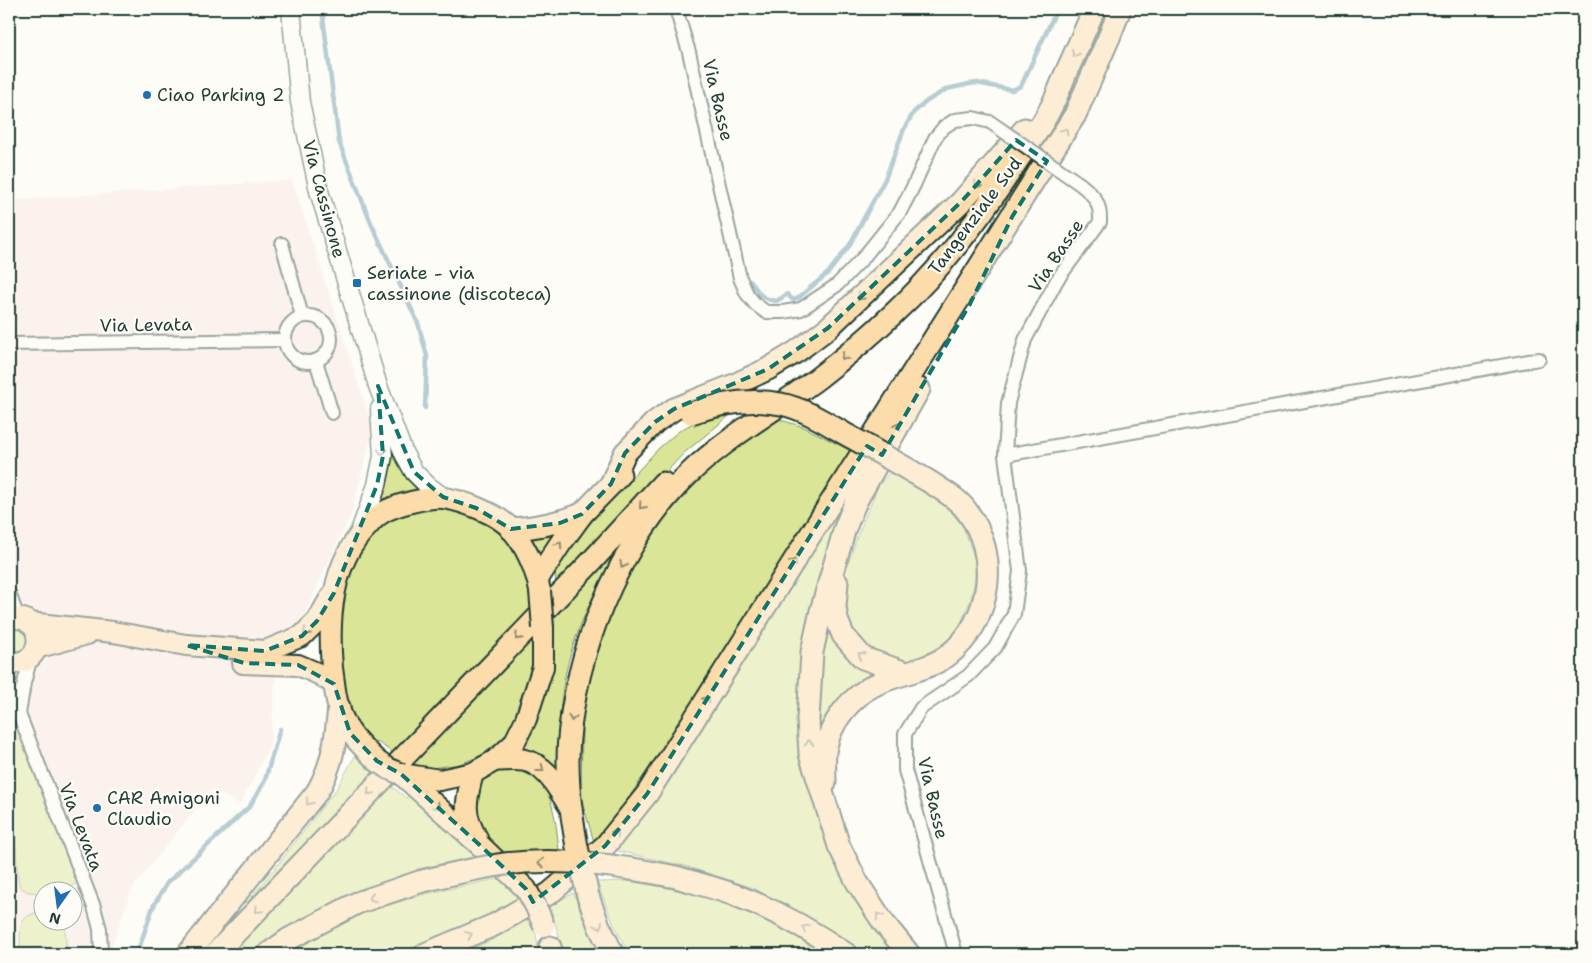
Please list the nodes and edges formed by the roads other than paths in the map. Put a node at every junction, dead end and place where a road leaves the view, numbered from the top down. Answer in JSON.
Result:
{"nodes":[{"id":1,"x":291,"y":9,"type":"edge"},
{"id":2,"x":676,"y":9,"type":"edge"},
{"id":3,"x":1094,"y":9,"type":"edge"},
{"id":4,"x":1120,"y":9,"type":"edge"},
{"id":5,"x":1048,"y":114,"type":"junction"},
{"id":6,"x":1012,"y":217,"type":"junction"},
{"id":7,"x":282,"y":244,"type":"dead end"},
{"id":8,"x":302,"y":316,"type":"junction"},
{"id":9,"x":284,"y":340,"type":"junction"},
{"id":10,"x":9,"y":344,"type":"edge"},
{"id":11,"x":1540,"y":358,"type":"dead end"},
{"id":12,"x":316,"y":361,"type":"junction"},
{"id":13,"x":378,"y":386,"type":"junction"},
{"id":14,"x":332,"y":413,"type":"dead end"},
{"id":15,"x":733,"y":436,"type":"junction"},
{"id":16,"x":1005,"y":455,"type":"junction"},
{"id":17,"x":875,"y":469,"type":"junction"},
{"id":18,"x":611,"y":484,"type":"junction"},
{"id":19,"x":443,"y":497,"type":"junction"},
{"id":20,"x":582,"y":514,"type":"junction"},
{"id":21,"x":511,"y":529,"type":"junction"},
{"id":22,"x":359,"y":534,"type":"junction"},
{"id":23,"x":539,"y":585,"type":"junction"},
{"id":24,"x":9,"y":593,"type":"edge"},
{"id":25,"x":334,"y":593,"type":"junction"},
{"id":26,"x":19,"y":620,"type":"edge"},
{"id":27,"x":99,"y":631,"type":"junction"},
{"id":28,"x":186,"y":645,"type":"junction"},
{"id":29,"x":34,"y":653,"type":"junction"},
{"id":30,"x":9,"y":662,"type":"edge"},
{"id":31,"x":906,"y":672,"type":"junction"},
{"id":32,"x":9,"y":681,"type":"edge"},
{"id":33,"x":334,"y":684,"type":"junction"},
{"id":34,"x":339,"y":707,"type":"junction"},
{"id":35,"x":18,"y":714,"type":"junction"},
{"id":36,"x":496,"y":760,"type":"junction"},
{"id":37,"x":473,"y":773,"type":"junction"},
{"id":38,"x":401,"y":774,"type":"junction"},
{"id":39,"x":570,"y":806,"type":"junction"},
{"id":40,"x":825,"y":806,"type":"junction"},
{"id":41,"x":483,"y":848,"type":"junction"},
{"id":42,"x":551,"y":952,"type":"edge"},
{"id":43,"x":101,"y":954,"type":"edge"},
{"id":44,"x":188,"y":954,"type":"edge"},
{"id":45,"x":215,"y":954,"type":"edge"},
{"id":46,"x":268,"y":954,"type":"edge"},
{"id":47,"x":424,"y":954,"type":"edge"},
{"id":48,"x":613,"y":954,"type":"edge"},
{"id":49,"x":846,"y":954,"type":"edge"},
{"id":50,"x":909,"y":954,"type":"edge"},
{"id":51,"x":956,"y":954,"type":"edge"}],
"edges":[{"from":1,"to":13,"type":"main road","name":"Via Cassinone"},
{"from":2,"to":16,"type":"street","name":"Via Basse","bridge":true},
{"from":3,"to":5,"type":"highway","name":"Tangenziale Sud","one_way":true},
{"from":6,"to":4,"type":"highway","name":"Tangenziale Sud","one_way":true},
{"from":5,"to":15,"type":"highway","name":"Tangenziale Sud","one_way":true},
{"from":5,"to":18,"type":"highway","one_way":true},
{"from":17,"to":6,"type":"highway","one_way":true},
{"from":47,"to":6,"type":"highway","one_way":true},
{"from":7,"to":8,"type":"street"},
{"from":8,"to":9,"type":"street"},
{"from":8,"to":12,"type":"street"},
{"from":9,"to":10,"type":"street","name":"Via Levata"},
{"from":9,"to":12,"type":"street"},
{"from":11,"to":16,"type":"street"},
{"from":12,"to":14,"type":"street"},
{"from":13,"to":19,"type":"main road","name":"Via Cassinone"},
{"from":13,"to":22,"type":"main road","name":"Via Cassinone","one_way":true},
{"from":15,"to":39,"type":"highway","one_way":true},
{"from":15,"to":45,"type":"highway","one_way":true},
{"from":16,"to":51,"type":"street","name":"Via Basse"},
{"from":31,"to":17,"type":"highway","one_way":true},
{"from":40,"to":17,"type":"highway","one_way":true},
{"from":18,"to":20,"type":"highway"},
{"from":18,"to":31,"type":"highway","bridge":true},
{"from":19,"to":21,"type":"main road","name":"Via Cassinone"},
{"from":19,"to":22,"type":"main road","name":"Via Cassinone"},
{"from":20,"to":21,"type":"highway"},
{"from":23,"to":20,"type":"highway","one_way":true},
{"from":21,"to":23,"type":"main road","name":"Via Cassinone"},
{"from":22,"to":25,"type":"main road","name":"Via Cassinone"},
{"from":23,"to":36,"type":"main road","name":"Via Cassinone","bridge":true},
{"from":24,"to":26,"type":"street"},
{"from":25,"to":28,"type":"main road","one_way":true},
{"from":25,"to":33,"type":"main road","name":"Via Cassinone"},
{"from":26,"to":27,"type":"main road"},
{"from":26,"to":29,"type":"main road"},
{"from":27,"to":28,"type":"main road"},
{"from":27,"to":29,"type":"main road"},
{"from":28,"to":33,"type":"main road"},
{"from":29,"to":30,"type":"main road"},
{"from":29,"to":35,"type":"street"},
{"from":31,"to":40,"type":"highway"},
{"from":32,"to":35,"type":"street","name":"Via Levata"},
{"from":33,"to":34,"type":"main road","name":"Via Cassinone"},
{"from":34,"to":38,"type":"main road","name":"Via Cassinone","bridge":true},
{"from":34,"to":44,"type":"highway","one_way":true},
{"from":35,"to":43,"type":"street","name":"Via Levata"},
{"from":36,"to":37,"type":"main road","name":"Via Cassinone"},
{"from":36,"to":39,"type":"highway","one_way":true},
{"from":37,"to":38,"type":"main road","name":"Via Cassinone"},
{"from":37,"to":41,"type":"main road","name":"Via Cassinone"},
{"from":38,"to":41,"type":"main road","name":"Via Cassinone","one_way":true},
{"from":39,"to":48,"type":"highway","one_way":true,"bridge":true},
{"from":50,"to":40,"type":"highway","one_way":true},
{"from":41,"to":42,"type":"main road","name":"Via Cassinone","bridge":true},
{"from":49,"to":46,"type":"highway","one_way":true,"bridge":true}]}
